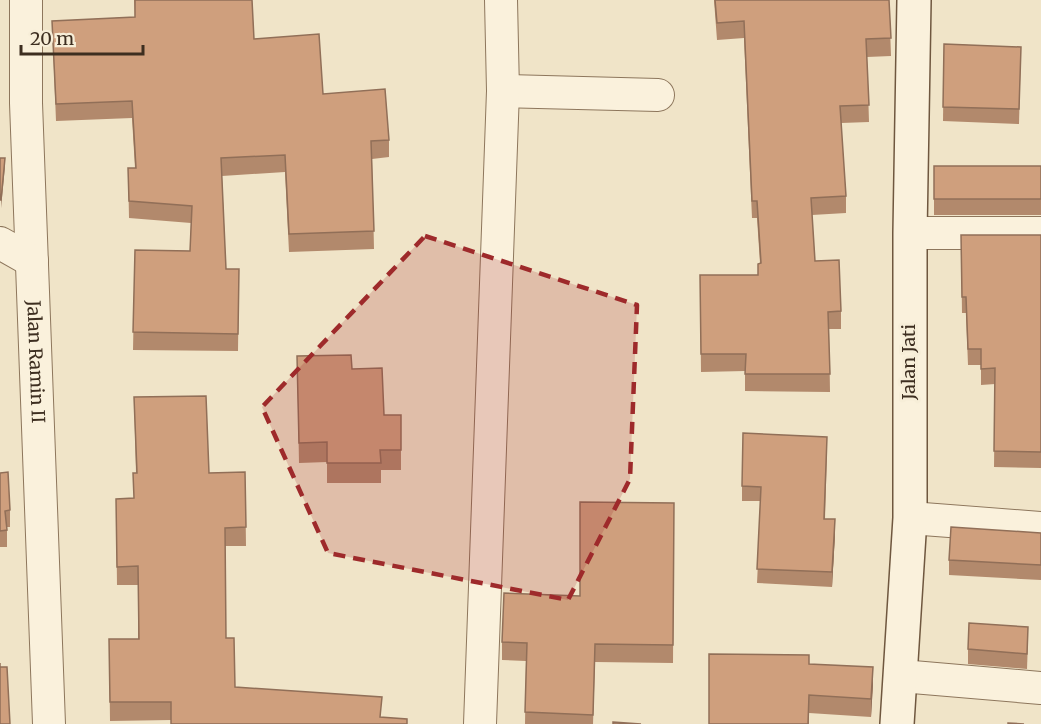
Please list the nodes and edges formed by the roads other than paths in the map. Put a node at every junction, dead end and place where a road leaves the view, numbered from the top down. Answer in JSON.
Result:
{"nodes":[{"id":1,"x":26,"y":0,"type":"edge"},
{"id":2,"x":501,"y":0,"type":"edge"},
{"id":3,"x":914,"y":0,"type":"edge"},
{"id":4,"x":503,"y":90,"type":"junction"},
{"id":5,"x":658,"y":95,"type":"dead end"},
{"id":6,"x":910,"y":233,"type":"junction"},
{"id":7,"x":1041,"y":234,"type":"edge"},
{"id":8,"x":0,"y":243,"type":"edge"},
{"id":9,"x":32,"y":261,"type":"junction"},
{"id":10,"x":910,"y":518,"type":"junction"},
{"id":11,"x":1041,"y":528,"type":"edge"},
{"id":12,"x":901,"y":676,"type":"junction"},
{"id":13,"x":1041,"y":688,"type":"edge"},
{"id":14,"x":49,"y":724,"type":"edge"},
{"id":15,"x":480,"y":724,"type":"edge"},
{"id":16,"x":897,"y":724,"type":"edge"}],
"edges":[{"from":1,"to":9,"type":"street","name":"Jalan Ramin II"},
{"from":2,"to":4,"type":"street"},
{"from":3,"to":6,"type":"street","name":"Jalan Jati"},
{"from":4,"to":5,"type":"street"},
{"from":4,"to":15,"type":"street"},
{"from":6,"to":7,"type":"street"},
{"from":6,"to":10,"type":"street","name":"Jalan Jati"},
{"from":8,"to":9,"type":"street"},
{"from":9,"to":14,"type":"street","name":"Jalan Ramin II"},
{"from":10,"to":11,"type":"street"},
{"from":10,"to":12,"type":"street","name":"Jalan Jati"},
{"from":12,"to":13,"type":"street"},
{"from":12,"to":16,"type":"street","name":"Jalan Jati"}]}
